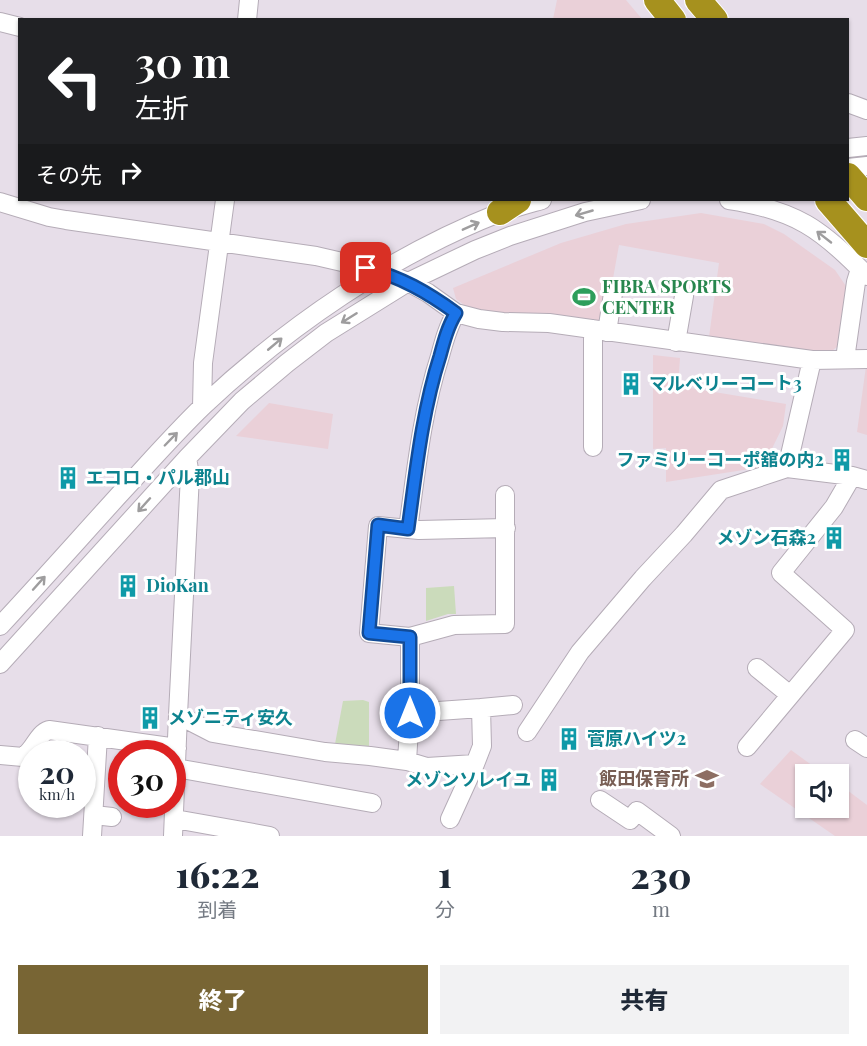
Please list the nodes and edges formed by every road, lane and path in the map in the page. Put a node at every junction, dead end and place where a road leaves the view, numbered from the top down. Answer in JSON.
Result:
{"nodes":[{"id":1,"x":249,"y":0,"type":"edge"},
{"id":2,"x":657,"y":0,"type":"edge"},
{"id":3,"x":698,"y":0,"type":"edge"},
{"id":4,"x":247,"y":18,"type":"edge"},
{"id":5,"x":671,"y":18,"type":"edge"},
{"id":6,"x":713,"y":18,"type":"edge"},
{"id":7,"x":0,"y":22,"type":"edge"},
{"id":8,"x":18,"y":26,"type":"edge"},
{"id":9,"x":849,"y":103,"type":"edge"},
{"id":10,"x":867,"y":110,"type":"edge"},
{"id":11,"x":867,"y":146,"type":"edge"},
{"id":12,"x":849,"y":148,"type":"edge"},
{"id":13,"x":867,"y":166,"type":"edge"},
{"id":14,"x":849,"y":168,"type":"edge"},
{"id":15,"x":849,"y":177,"type":"edge"},
{"id":16,"x":867,"y":198,"type":"edge"},
{"id":17,"x":225,"y":201,"type":"edge"},
{"id":18,"x":536,"y":201,"type":"edge"},
{"id":19,"x":636,"y":201,"type":"edge"},
{"id":20,"x":735,"y":201,"type":"edge"},
{"id":21,"x":829,"y":201,"type":"edge"},
{"id":22,"x":0,"y":202,"type":"edge"},
{"id":23,"x":509,"y":206,"type":"edge"},
{"id":24,"x":219,"y":243,"type":"junction"},
{"id":25,"x":867,"y":245,"type":"edge"},
{"id":26,"x":381,"y":272,"type":"junction"},
{"id":27,"x":864,"y":273,"type":"edge"},
{"id":28,"x":408,"y":282,"type":"junction"},
{"id":29,"x":614,"y":287,"type":"dead end"},
{"id":30,"x":684,"y":296,"type":"dead end"},
{"id":31,"x":456,"y":313,"type":"junction"},
{"id":32,"x":600,"y":330,"type":"junction"},
{"id":33,"x":676,"y":342,"type":"junction"},
{"id":34,"x":845,"y":359,"type":"junction"},
{"id":35,"x":867,"y":359,"type":"edge"},
{"id":36,"x":812,"y":360,"type":"junction"},
{"id":37,"x":202,"y":407,"type":"junction"},
{"id":38,"x":593,"y":447,"type":"dead end"},
{"id":39,"x":187,"y":458,"type":"junction"},
{"id":40,"x":787,"y":468,"type":"junction"},
{"id":41,"x":859,"y":478,"type":"edge"},
{"id":42,"x":505,"y":495,"type":"dead end"},
{"id":43,"x":506,"y":528,"type":"junction"},
{"id":44,"x":408,"y":529,"type":"junction"},
{"id":45,"x":0,"y":627,"type":"edge"},
{"id":46,"x":410,"y":637,"type":"junction"},
{"id":47,"x":0,"y":664,"type":"edge"},
{"id":48,"x":758,"y":669,"type":"dead end"},
{"id":49,"x":790,"y":695,"type":"junction"},
{"id":50,"x":513,"y":705,"type":"dead end"},
{"id":51,"x":481,"y":708,"type":"junction"},
{"id":52,"x":410,"y":713,"type":"junction"},
{"id":53,"x":178,"y":715,"type":"junction"},
{"id":54,"x":527,"y":732,"type":"dead end"},
{"id":55,"x":98,"y":736,"type":"junction"},
{"id":56,"x":127,"y":740,"type":"edge"},
{"id":57,"x":177,"y":740,"type":"edge"},
{"id":58,"x":747,"y":747,"type":"dead end"},
{"id":59,"x":0,"y":754,"type":"edge"},
{"id":60,"x":407,"y":761,"type":"junction"},
{"id":61,"x":475,"y":764,"type":"junction"},
{"id":62,"x":186,"y":770,"type":"edge"},
{"id":63,"x":96,"y":776,"type":"edge"},
{"id":64,"x":600,"y":800,"type":"dead end"},
{"id":65,"x":372,"y":803,"type":"dead end"},
{"id":66,"x":94,"y":818,"type":"edge"},
{"id":67,"x":450,"y":819,"type":"dead end"},
{"id":68,"x":174,"y":827,"type":"edge"},
{"id":69,"x":92,"y":836,"type":"edge"},
{"id":70,"x":270,"y":836,"type":"edge"},
{"id":71,"x":671,"y":836,"type":"edge"}],
"edges":[{"from":1,"to":4,"type":"street"},
{"from":2,"to":5,"type":"highway"},
{"from":3,"to":6,"type":"highway"},
{"from":7,"to":8,"type":"street"},
{"from":9,"to":10,"type":"street"},
{"from":11,"to":12,"type":"street"},
{"from":13,"to":14,"type":"street"},
{"from":15,"to":16,"type":"highway"},
{"from":17,"to":24,"type":"street"},
{"from":18,"to":23,"type":"street"},
{"from":19,"to":28,"type":"street","one_way":true},
{"from":27,"to":20,"type":"street","one_way":true},
{"from":21,"to":25,"type":"highway"},
{"from":22,"to":24,"type":"street"},
{"from":26,"to":23,"type":"street","one_way":true},
{"from":24,"to":26,"type":"street"},
{"from":24,"to":37,"type":"street"},
{"from":26,"to":28,"type":"street"},
{"from":37,"to":26,"type":"street","one_way":true},
{"from":27,"to":34,"type":"street"},
{"from":28,"to":31,"type":"street"},
{"from":28,"to":39,"type":"street","one_way":true},
{"from":29,"to":32,"type":"street"},
{"from":30,"to":33,"type":"street"},
{"from":31,"to":32,"type":"street"},
{"from":31,"to":44,"type":"street"},
{"from":32,"to":33,"type":"street"},
{"from":32,"to":38,"type":"street"},
{"from":33,"to":36,"type":"street"},
{"from":34,"to":35,"type":"street"},
{"from":34,"to":36,"type":"street"},
{"from":36,"to":40,"type":"street"},
{"from":45,"to":37,"type":"street","one_way":true},
{"from":39,"to":47,"type":"street","one_way":true},
{"from":39,"to":53,"type":"street"},
{"from":40,"to":41,"type":"street"},
{"from":40,"to":54,"type":"street"},
{"from":41,"to":49,"type":"street"},
{"from":42,"to":43,"type":"street"},
{"from":43,"to":44,"type":"street"},
{"from":43,"to":46,"type":"street"},
{"from":44,"to":46,"type":"street"},
{"from":46,"to":52,"type":"street"},
{"from":48,"to":49,"type":"street"},
{"from":49,"to":58,"type":"street"},
{"from":50,"to":51,"type":"street"},
{"from":51,"to":52,"type":"street"},
{"from":51,"to":61,"type":"street"},
{"from":52,"to":60,"type":"street"},
{"from":53,"to":57,"type":"street"},
{"from":53,"to":60,"type":"street"},
{"from":55,"to":56,"type":"street"},
{"from":55,"to":59,"type":"street"},
{"from":55,"to":63,"type":"street"},
{"from":60,"to":61,"type":"street"},
{"from":61,"to":67,"type":"street"},
{"from":62,"to":65,"type":"street"},
{"from":64,"to":71,"type":"street"},
{"from":66,"to":69,"type":"street"},
{"from":68,"to":70,"type":"street"}]}
